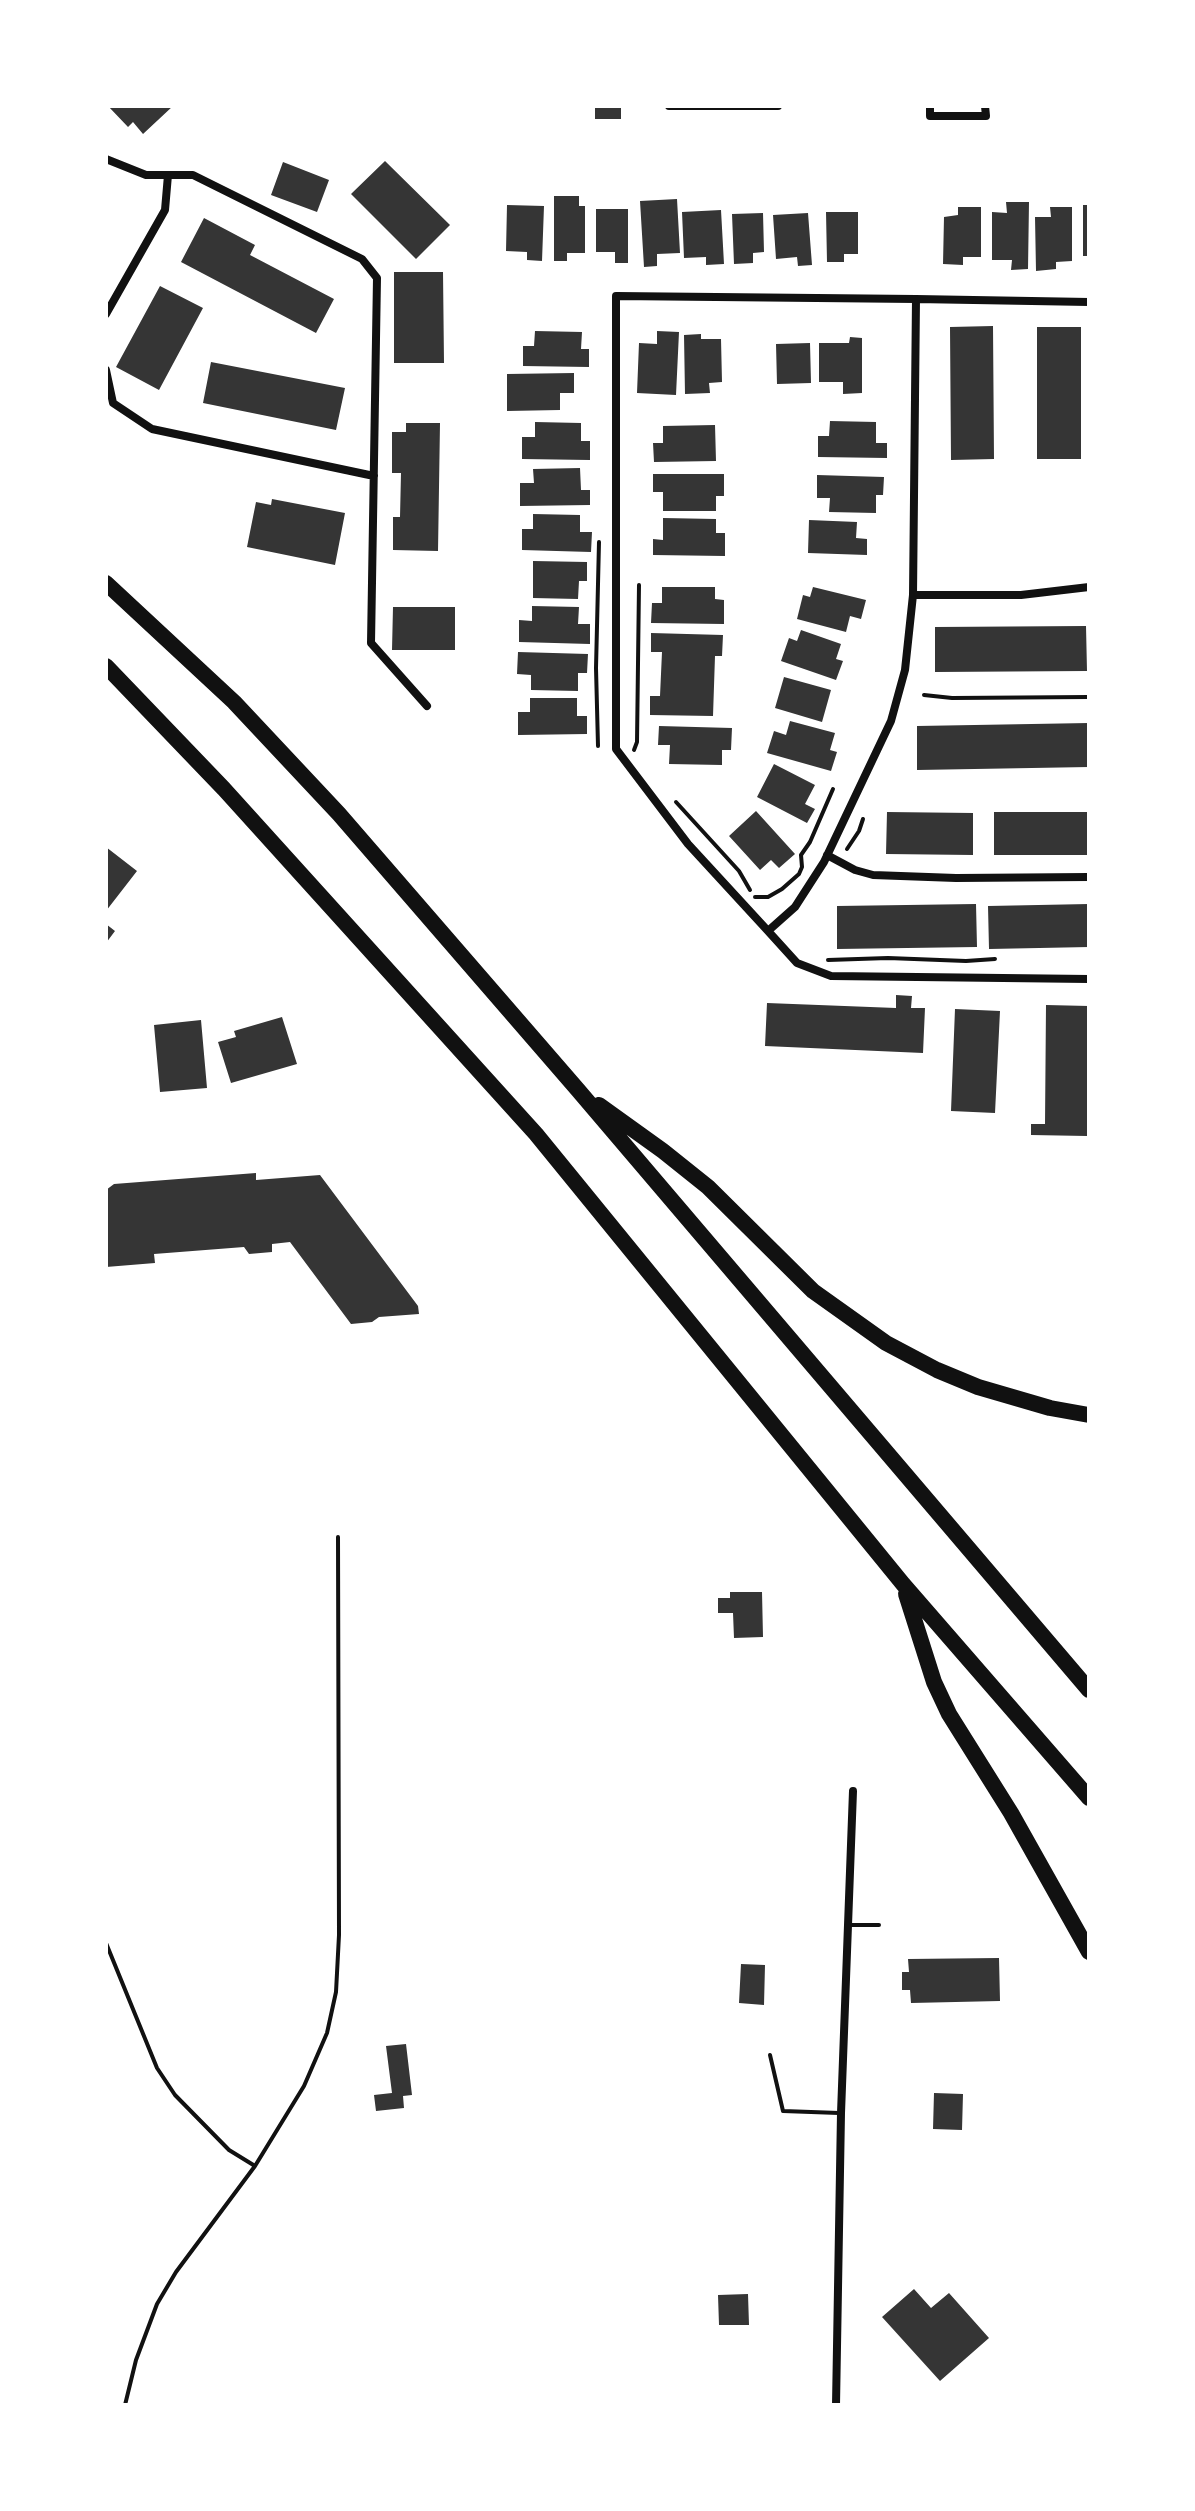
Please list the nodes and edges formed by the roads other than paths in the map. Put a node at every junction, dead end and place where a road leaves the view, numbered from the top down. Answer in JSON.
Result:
{"nodes":[{"id":1,"x":669,"y":106,"type":"edge"},
{"id":2,"x":778,"y":106,"type":"edge"},
{"id":3,"x":930,"y":106,"type":"edge"},
{"id":4,"x":985,"y":106,"type":"edge"},
{"id":5,"x":106,"y":159,"type":"edge"},
{"id":6,"x":168,"y":175,"type":"junction"},
{"id":7,"x":916,"y":299,"type":"junction"},
{"id":8,"x":1089,"y":302,"type":"edge"},
{"id":9,"x":106,"y":314,"type":"edge"},
{"id":10,"x":106,"y":370,"type":"edge"},
{"id":11,"x":374,"y":476,"type":"junction"},
{"id":12,"x":106,"y":583,"type":"edge"},
{"id":13,"x":1089,"y":587,"type":"edge"},
{"id":14,"x":913,"y":595,"type":"junction"},
{"id":15,"x":106,"y":666,"type":"edge"},
{"id":16,"x":924,"y":695,"type":"dead end"},
{"id":17,"x":1089,"y":697,"type":"edge"},
{"id":18,"x":427,"y":706,"type":"dead end"},
{"id":19,"x":827,"y":855,"type":"junction"},
{"id":20,"x":1089,"y":877,"type":"edge"},
{"id":21,"x":768,"y":931,"type":"junction"},
{"id":22,"x":1089,"y":979,"type":"edge"},
{"id":23,"x":578,"y":1090,"type":"junction"},
{"id":24,"x":1089,"y":1415,"type":"edge"},
{"id":25,"x":338,"y":1537,"type":"dead end"},
{"id":26,"x":903,"y":1584,"type":"junction"},
{"id":27,"x":1089,"y":1690,"type":"edge"},
{"id":28,"x":853,"y":1791,"type":"dead end"},
{"id":29,"x":1089,"y":1798,"type":"edge"},
{"id":30,"x":848,"y":1925,"type":"junction"},
{"id":31,"x":879,"y":1925,"type":"dead end"},
{"id":32,"x":106,"y":1943,"type":"edge"},
{"id":33,"x":1089,"y":1952,"type":"edge"},
{"id":34,"x":770,"y":2055,"type":"dead end"},
{"id":35,"x":841,"y":2113,"type":"junction"},
{"id":36,"x":255,"y":2166,"type":"junction"},
{"id":37,"x":125,"y":2405,"type":"edge"},
{"id":38,"x":836,"y":2405,"type":"edge"}],
"edges":[{"from":1,"to":2,"type":"street"},
{"from":3,"to":4,"type":"street"},
{"from":5,"to":6,"type":"street"},
{"from":6,"to":9,"type":"street"},
{"from":6,"to":11,"type":"street"},
{"from":7,"to":8,"type":"street"},
{"from":7,"to":14,"type":"street"},
{"from":7,"to":21,"type":"street"},
{"from":10,"to":11,"type":"street"},
{"from":11,"to":18,"type":"street"},
{"from":12,"to":23,"type":"highway"},
{"from":13,"to":14,"type":"street"},
{"from":14,"to":19,"type":"street"},
{"from":15,"to":26,"type":"highway"},
{"from":16,"to":17,"type":"lane"},
{"from":19,"to":20,"type":"street"},
{"from":19,"to":21,"type":"street"},
{"from":21,"to":22,"type":"street"},
{"from":23,"to":24,"type":"highway"},
{"from":23,"to":27,"type":"highway"},
{"from":25,"to":36,"type":"lane"},
{"from":26,"to":29,"type":"highway"},
{"from":26,"to":33,"type":"highway"},
{"from":28,"to":30,"type":"street"},
{"from":30,"to":31,"type":"lane"},
{"from":30,"to":35,"type":"street"},
{"from":32,"to":36,"type":"lane"},
{"from":34,"to":35,"type":"lane"},
{"from":35,"to":38,"type":"street"},
{"from":36,"to":37,"type":"lane"}]}
